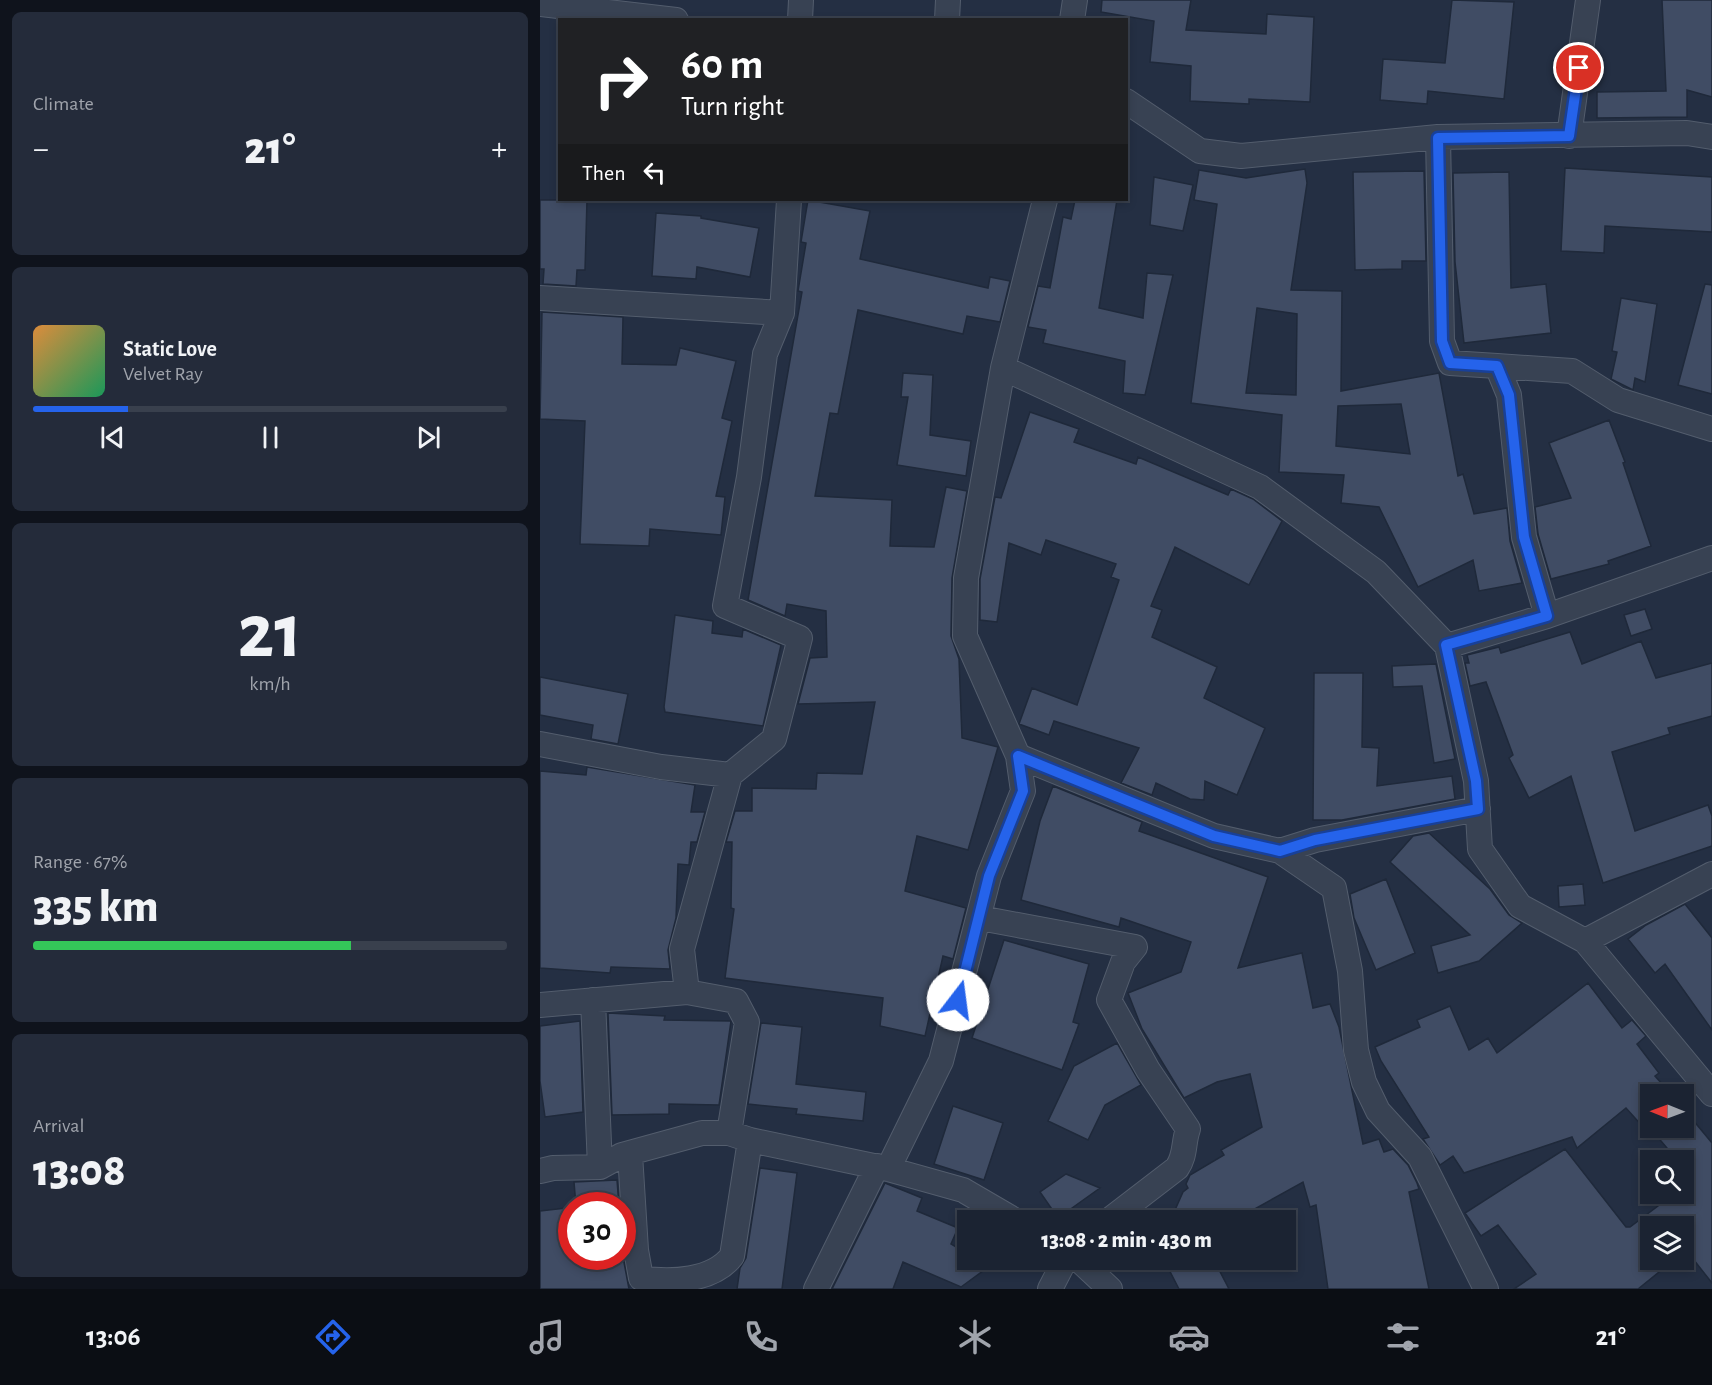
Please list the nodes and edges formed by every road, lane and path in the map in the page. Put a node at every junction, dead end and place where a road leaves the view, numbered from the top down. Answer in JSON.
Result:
{"nodes":[{"id":1,"x":801,"y":0,"type":"edge"},
{"id":2,"x":948,"y":0,"type":"edge"},
{"id":3,"x":1075,"y":0,"type":"edge"},
{"id":4,"x":1588,"y":0,"type":"edge"},
{"id":5,"x":540,"y":4,"type":"edge"},
{"id":6,"x":659,"y":18,"type":"edge"},
{"id":7,"x":800,"y":18,"type":"edge"},
{"id":8,"x":947,"y":18,"type":"edge"},
{"id":9,"x":1072,"y":18,"type":"edge"},
{"id":10,"x":1128,"y":102,"type":"edge"},
{"id":11,"x":1569,"y":136,"type":"junction"},
{"id":12,"x":1712,"y":137,"type":"edge"},
{"id":13,"x":1438,"y":138,"type":"junction"},
{"id":14,"x":789,"y":201,"type":"edge"},
{"id":15,"x":1045,"y":201,"type":"edge"},
{"id":16,"x":540,"y":298,"type":"edge"},
{"id":17,"x":782,"y":313,"type":"junction"},
{"id":18,"x":1497,"y":366,"type":"junction"},
{"id":19,"x":1003,"y":368,"type":"junction"},
{"id":20,"x":1712,"y":429,"type":"edge"},
{"id":21,"x":1712,"y":558,"type":"edge"},
{"id":22,"x":1547,"y":616,"type":"junction"},
{"id":23,"x":1446,"y":645,"type":"junction"},
{"id":24,"x":540,"y":744,"type":"edge"},
{"id":25,"x":1018,"y":756,"type":"junction"},
{"id":26,"x":730,"y":775,"type":"junction"},
{"id":27,"x":1478,"y":809,"type":"junction"},
{"id":28,"x":1280,"y":851,"type":"junction"},
{"id":29,"x":1712,"y":874,"type":"edge"},
{"id":30,"x":980,"y":918,"type":"junction"},
{"id":31,"x":1585,"y":941,"type":"junction"},
{"id":32,"x":687,"y":992,"type":"junction"},
{"id":33,"x":593,"y":1000,"type":"junction"},
{"id":34,"x":540,"y":1005,"type":"edge"},
{"id":35,"x":1712,"y":1094,"type":"edge"},
{"id":36,"x":739,"y":1136,"type":"junction"},
{"id":37,"x":630,"y":1154,"type":"junction"},
{"id":38,"x":600,"y":1167,"type":"junction"},
{"id":39,"x":883,"y":1167,"type":"junction"},
{"id":40,"x":540,"y":1171,"type":"edge"},
{"id":41,"x":997,"y":1210,"type":"edge"},
{"id":42,"x":1122,"y":1210,"type":"edge"},
{"id":43,"x":1060,"y":1270,"type":"edge"},
{"id":44,"x":1090,"y":1270,"type":"edge"},
{"id":45,"x":695,"y":1283,"type":"edge"},
{"id":46,"x":816,"y":1289,"type":"edge"},
{"id":47,"x":1050,"y":1289,"type":"edge"},
{"id":48,"x":1110,"y":1289,"type":"edge"},
{"id":49,"x":1486,"y":1289,"type":"edge"}],
"edges":[{"from":1,"to":7,"type":"street"},
{"from":2,"to":8,"type":"street"},
{"from":3,"to":9,"type":"street"},
{"from":4,"to":11,"type":"street"},
{"from":5,"to":6,"type":"street"},
{"from":10,"to":13,"type":"street"},
{"from":11,"to":12,"type":"street"},
{"from":11,"to":13,"type":"street"},
{"from":13,"to":18,"type":"street"},
{"from":14,"to":17,"type":"street"},
{"from":15,"to":19,"type":"street"},
{"from":16,"to":17,"type":"street"},
{"from":17,"to":26,"type":"street"},
{"from":18,"to":20,"type":"street"},
{"from":18,"to":22,"type":"street"},
{"from":19,"to":23,"type":"street"},
{"from":19,"to":25,"type":"street"},
{"from":21,"to":22,"type":"street"},
{"from":22,"to":23,"type":"street"},
{"from":23,"to":27,"type":"street"},
{"from":24,"to":26,"type":"street"},
{"from":25,"to":28,"type":"street"},
{"from":25,"to":30,"type":"street"},
{"from":26,"to":32,"type":"street"},
{"from":27,"to":28,"type":"street"},
{"from":27,"to":31,"type":"street"},
{"from":28,"to":49,"type":"street"},
{"from":29,"to":31,"type":"street"},
{"from":30,"to":39,"type":"street"},
{"from":30,"to":42,"type":"street"},
{"from":31,"to":35,"type":"street"},
{"from":32,"to":33,"type":"street"},
{"from":32,"to":36,"type":"street"},
{"from":33,"to":34,"type":"street"},
{"from":33,"to":38,"type":"street"},
{"from":36,"to":37,"type":"street"},
{"from":36,"to":39,"type":"street"},
{"from":36,"to":45,"type":"street"},
{"from":37,"to":38,"type":"street"},
{"from":37,"to":45,"type":"street"},
{"from":38,"to":40,"type":"street"},
{"from":39,"to":41,"type":"street"},
{"from":39,"to":46,"type":"street"},
{"from":43,"to":47,"type":"street"},
{"from":44,"to":48,"type":"street"}]}
